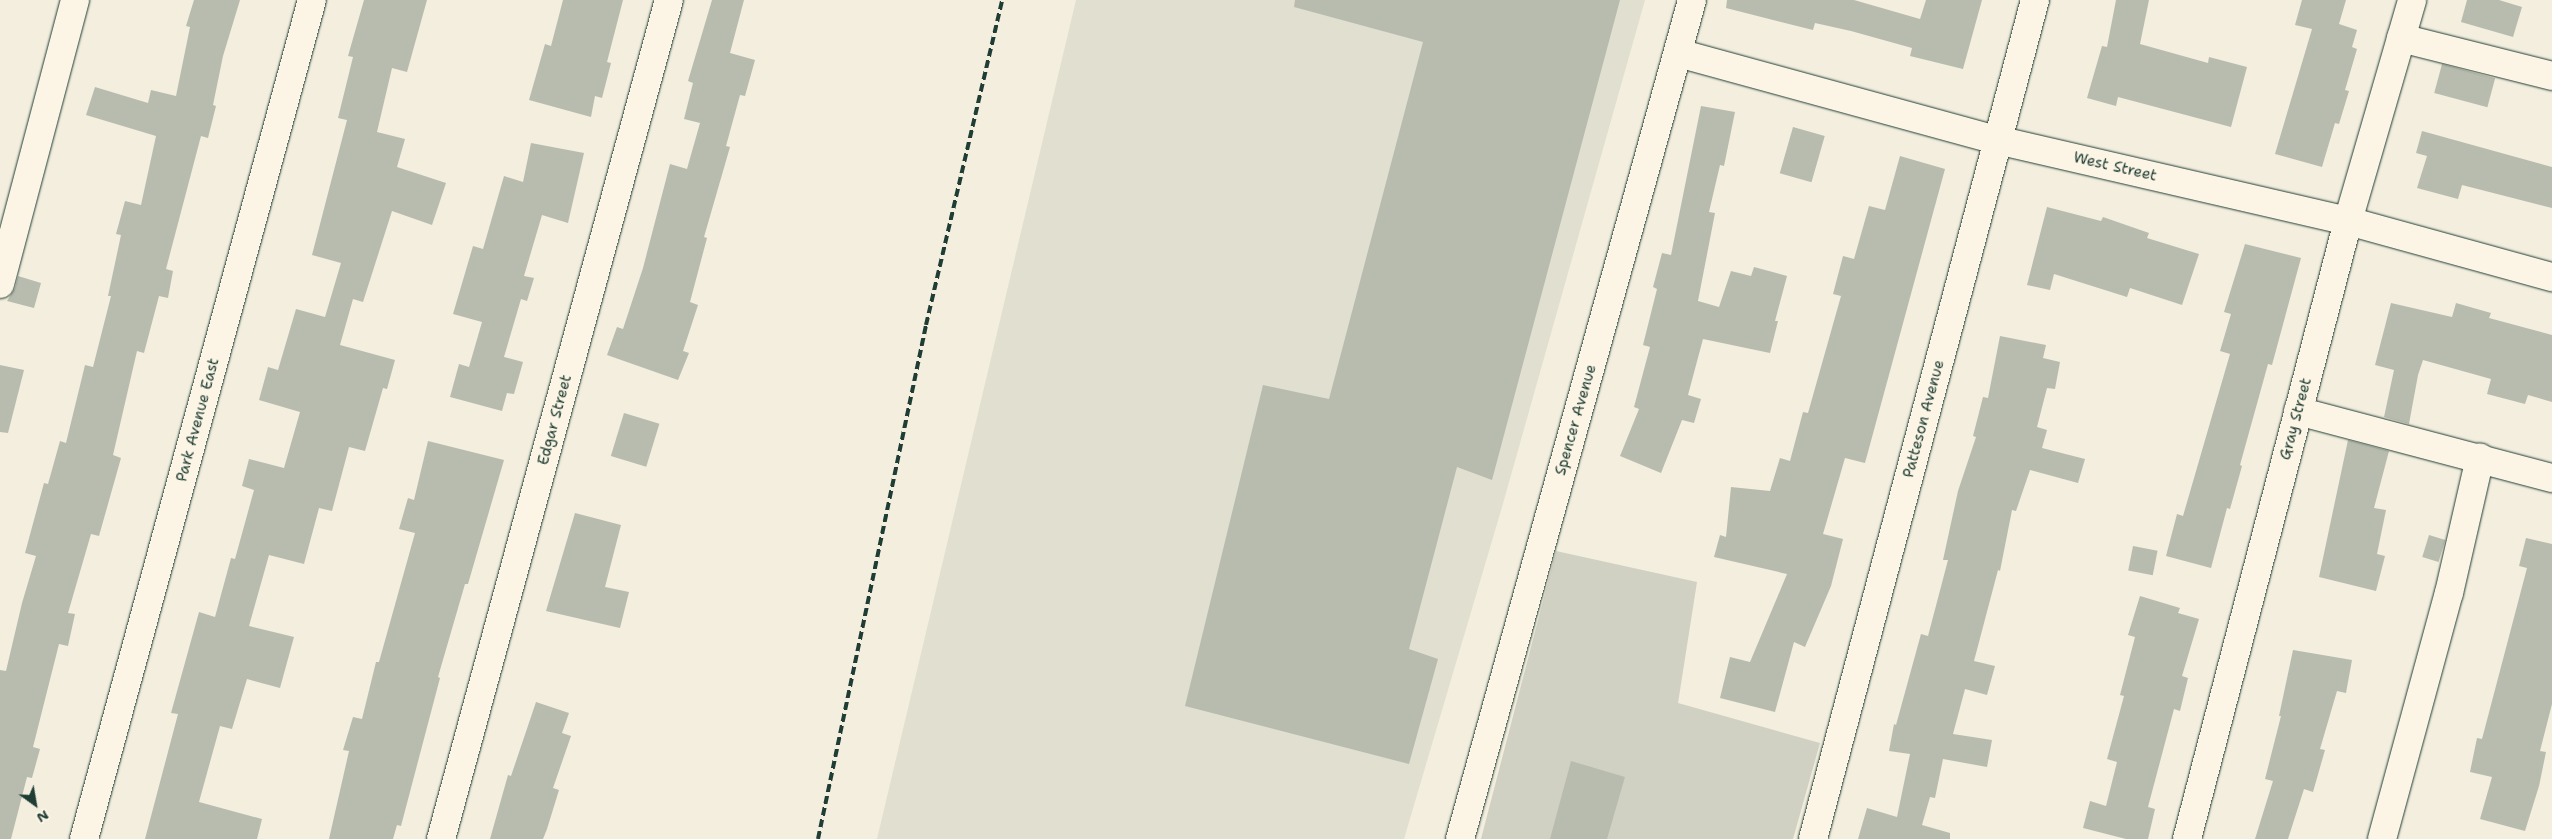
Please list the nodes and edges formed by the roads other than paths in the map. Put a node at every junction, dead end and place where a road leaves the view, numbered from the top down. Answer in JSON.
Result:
{"nodes":[{"id":1,"x":76,"y":0,"type":"edge"},
{"id":2,"x":312,"y":0,"type":"edge"},
{"id":3,"x":669,"y":0,"type":"edge"},
{"id":4,"x":1692,"y":0,"type":"edge"},
{"id":5,"x":2035,"y":0,"type":"edge"},
{"id":6,"x":2412,"y":0,"type":"edge"},
{"id":7,"x":2401,"y":38,"type":"junction"},
{"id":8,"x":1678,"y":53,"type":"junction"},
{"id":9,"x":2552,"y":76,"type":"edge"},
{"id":10,"x":1997,"y":140,"type":"junction"},
{"id":11,"x":2348,"y":221,"type":"junction"},
{"id":12,"x":2552,"y":277,"type":"edge"},
{"id":13,"x":0,"y":284,"type":"edge"},
{"id":14,"x":2298,"y":411,"type":"junction"},
{"id":15,"x":2480,"y":458,"type":"junction"},
{"id":16,"x":2552,"y":478,"type":"edge"},
{"id":17,"x":84,"y":839,"type":"edge"},
{"id":18,"x":441,"y":839,"type":"edge"},
{"id":19,"x":1460,"y":839,"type":"edge"},
{"id":20,"x":1813,"y":839,"type":"edge"},
{"id":21,"x":2187,"y":839,"type":"edge"},
{"id":22,"x":2382,"y":839,"type":"edge"}],
"edges":[{"from":1,"to":13,"type":"street"},
{"from":2,"to":17,"type":"street","name":"Park Avenue East"},
{"from":3,"to":18,"type":"street","name":"Edgar Street"},
{"from":4,"to":8,"type":"street","name":"Spencer Avenue"},
{"from":5,"to":10,"type":"street","name":"Patteson Avenue"},
{"from":6,"to":7,"type":"street","name":"Gray Street"},
{"from":7,"to":9,"type":"street"},
{"from":7,"to":11,"type":"street","name":"Gray Street"},
{"from":8,"to":10,"type":"street","name":"West Street"},
{"from":8,"to":19,"type":"street","name":"Spencer Avenue"},
{"from":10,"to":11,"type":"street","name":"West Street"},
{"from":10,"to":20,"type":"street","name":"Patteson Avenue"},
{"from":11,"to":12,"type":"street","name":"West Street"},
{"from":11,"to":14,"type":"street","name":"Gray Street"},
{"from":14,"to":15,"type":"street"},
{"from":14,"to":21,"type":"street","name":"Gray Street"},
{"from":15,"to":16,"type":"street"},
{"from":15,"to":22,"type":"street"}]}
